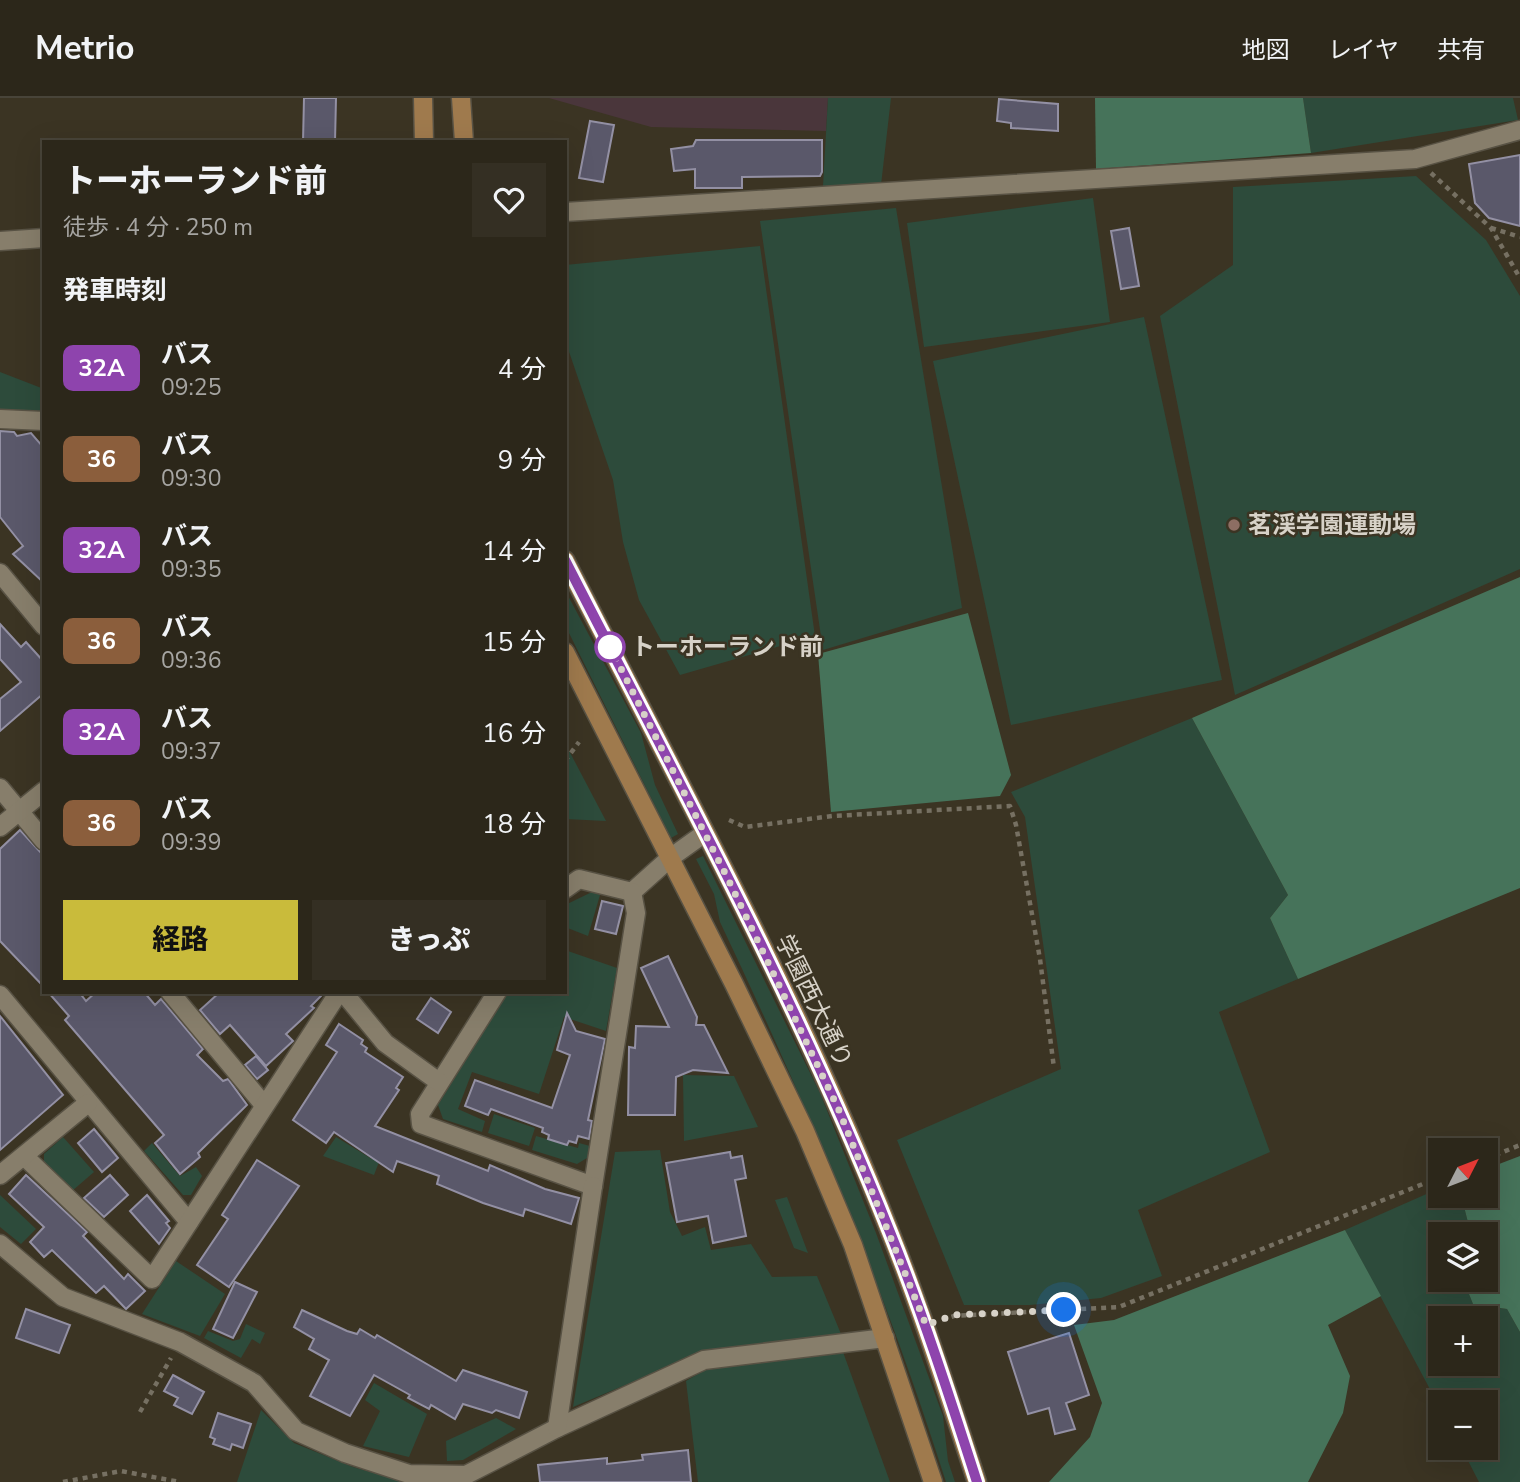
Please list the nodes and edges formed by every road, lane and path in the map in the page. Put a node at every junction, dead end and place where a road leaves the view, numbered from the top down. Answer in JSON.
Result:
{"nodes":[{"id":1,"x":423,"y":98,"type":"edge"},
{"id":2,"x":463,"y":102,"type":"edge"},
{"id":3,"x":1520,"y":130,"type":"edge"},
{"id":4,"x":424,"y":140,"type":"edge"},
{"id":5,"x":464,"y":140,"type":"edge"},
{"id":6,"x":1415,"y":159,"type":"junction"},
{"id":7,"x":567,"y":212,"type":"edge"},
{"id":8,"x":1490,"y":228,"type":"junction"},
{"id":9,"x":1520,"y":237,"type":"edge"},
{"id":10,"x":42,"y":238,"type":"edge"},
{"id":11,"x":0,"y":241,"type":"edge"},
{"id":12,"x":1520,"y":278,"type":"edge"},
{"id":13,"x":0,"y":419,"type":"edge"},
{"id":14,"x":42,"y":421,"type":"edge"},
{"id":15,"x":567,"y":564,"type":"edge"},
{"id":16,"x":0,"y":573,"type":"edge"},
{"id":17,"x":42,"y":624,"type":"edge"},
{"id":18,"x":567,"y":656,"type":"edge"},
{"id":19,"x":579,"y":742,"type":"dead end"},
{"id":20,"x":567,"y":758,"type":"edge"},
{"id":21,"x":0,"y":788,"type":"edge"},
{"id":22,"x":42,"y":793,"type":"edge"},
{"id":23,"x":19,"y":812,"type":"junction"},
{"id":24,"x":729,"y":820,"type":"dead end"},
{"id":25,"x":0,"y":827,"type":"edge"},
{"id":26,"x":705,"y":833,"type":"junction"},
{"id":27,"x":42,"y":839,"type":"edge"},
{"id":28,"x":670,"y":858,"type":"junction"},
{"id":29,"x":567,"y":888,"type":"edge"},
{"id":30,"x":632,"y":892,"type":"junction"},
{"id":31,"x":172,"y":994,"type":"edge"},
{"id":32,"x":340,"y":994,"type":"edge"},
{"id":33,"x":343,"y":994,"type":"edge"},
{"id":34,"x":496,"y":994,"type":"edge"},
{"id":35,"x":1,"y":999,"type":"edge"},
{"id":36,"x":1054,"y":1068,"type":"dead end"},
{"id":37,"x":439,"y":1082,"type":"junction"},
{"id":38,"x":88,"y":1102,"type":"junction"},
{"id":39,"x":264,"y":1105,"type":"junction"},
{"id":40,"x":1520,"y":1145,"type":"edge"},
{"id":41,"x":1498,"y":1154,"type":"edge"},
{"id":42,"x":24,"y":1156,"type":"junction"},
{"id":43,"x":0,"y":1175,"type":"edge"},
{"id":44,"x":1428,"y":1182,"type":"edge"},
{"id":45,"x":593,"y":1186,"type":"junction"},
{"id":46,"x":189,"y":1222,"type":"junction"},
{"id":47,"x":0,"y":1244,"type":"edge"},
{"id":48,"x":926,"y":1325,"type":"junction"},
{"id":49,"x":885,"y":1338,"type":"junction"},
{"id":50,"x":180,"y":1342,"type":"junction"},
{"id":51,"x":140,"y":1412,"type":"dead end"},
{"id":52,"x":557,"y":1428,"type":"junction"},
{"id":53,"x":466,"y":1478,"type":"edge"},
{"id":54,"x":63,"y":1482,"type":"edge"},
{"id":55,"x":180,"y":1482,"type":"edge"},
{"id":56,"x":933,"y":1482,"type":"edge"},
{"id":57,"x":977,"y":1482,"type":"edge"}],
"edges":[{"from":1,"to":4,"type":"main road"},
{"from":2,"to":5,"type":"main road"},
{"from":3,"to":6,"type":"street"},
{"from":6,"to":7,"type":"street"},
{"from":6,"to":8,"type":"path"},
{"from":8,"to":9,"type":"path"},
{"from":8,"to":12,"type":"path"},
{"from":10,"to":11,"type":"street"},
{"from":13,"to":14,"type":"street"},
{"from":15,"to":26,"type":"main road","name":"学園西大通り"},
{"from":16,"to":17,"type":"street"},
{"from":18,"to":28,"type":"main road"},
{"from":19,"to":20,"type":"path"},
{"from":21,"to":23,"type":"street"},
{"from":22,"to":23,"type":"street"},
{"from":23,"to":25,"type":"street"},
{"from":23,"to":27,"type":"street"},
{"from":24,"to":36,"type":"path"},
{"from":26,"to":28,"type":"street"},
{"from":26,"to":48,"type":"main road","name":"学園西大通り"},
{"from":28,"to":30,"type":"street"},
{"from":28,"to":49,"type":"main road"},
{"from":29,"to":30,"type":"street"},
{"from":30,"to":45,"type":"street"},
{"from":31,"to":39,"type":"street"},
{"from":32,"to":39,"type":"street"},
{"from":33,"to":37,"type":"street"},
{"from":34,"to":37,"type":"street"},
{"from":35,"to":38,"type":"street"},
{"from":37,"to":45,"type":"street"},
{"from":38,"to":42,"type":"street"},
{"from":38,"to":46,"type":"street"},
{"from":39,"to":46,"type":"street"},
{"from":40,"to":41,"type":"path"},
{"from":42,"to":43,"type":"street"},
{"from":42,"to":46,"type":"street"},
{"from":44,"to":48,"type":"path"},
{"from":45,"to":52,"type":"street"},
{"from":47,"to":50,"type":"street"},
{"from":48,"to":57,"type":"main road","name":"学園西大通り"},
{"from":49,"to":52,"type":"street"},
{"from":49,"to":56,"type":"main road"},
{"from":50,"to":51,"type":"path"},
{"from":50,"to":53,"type":"street"},
{"from":52,"to":53,"type":"street"},
{"from":54,"to":55,"type":"path"}]}
